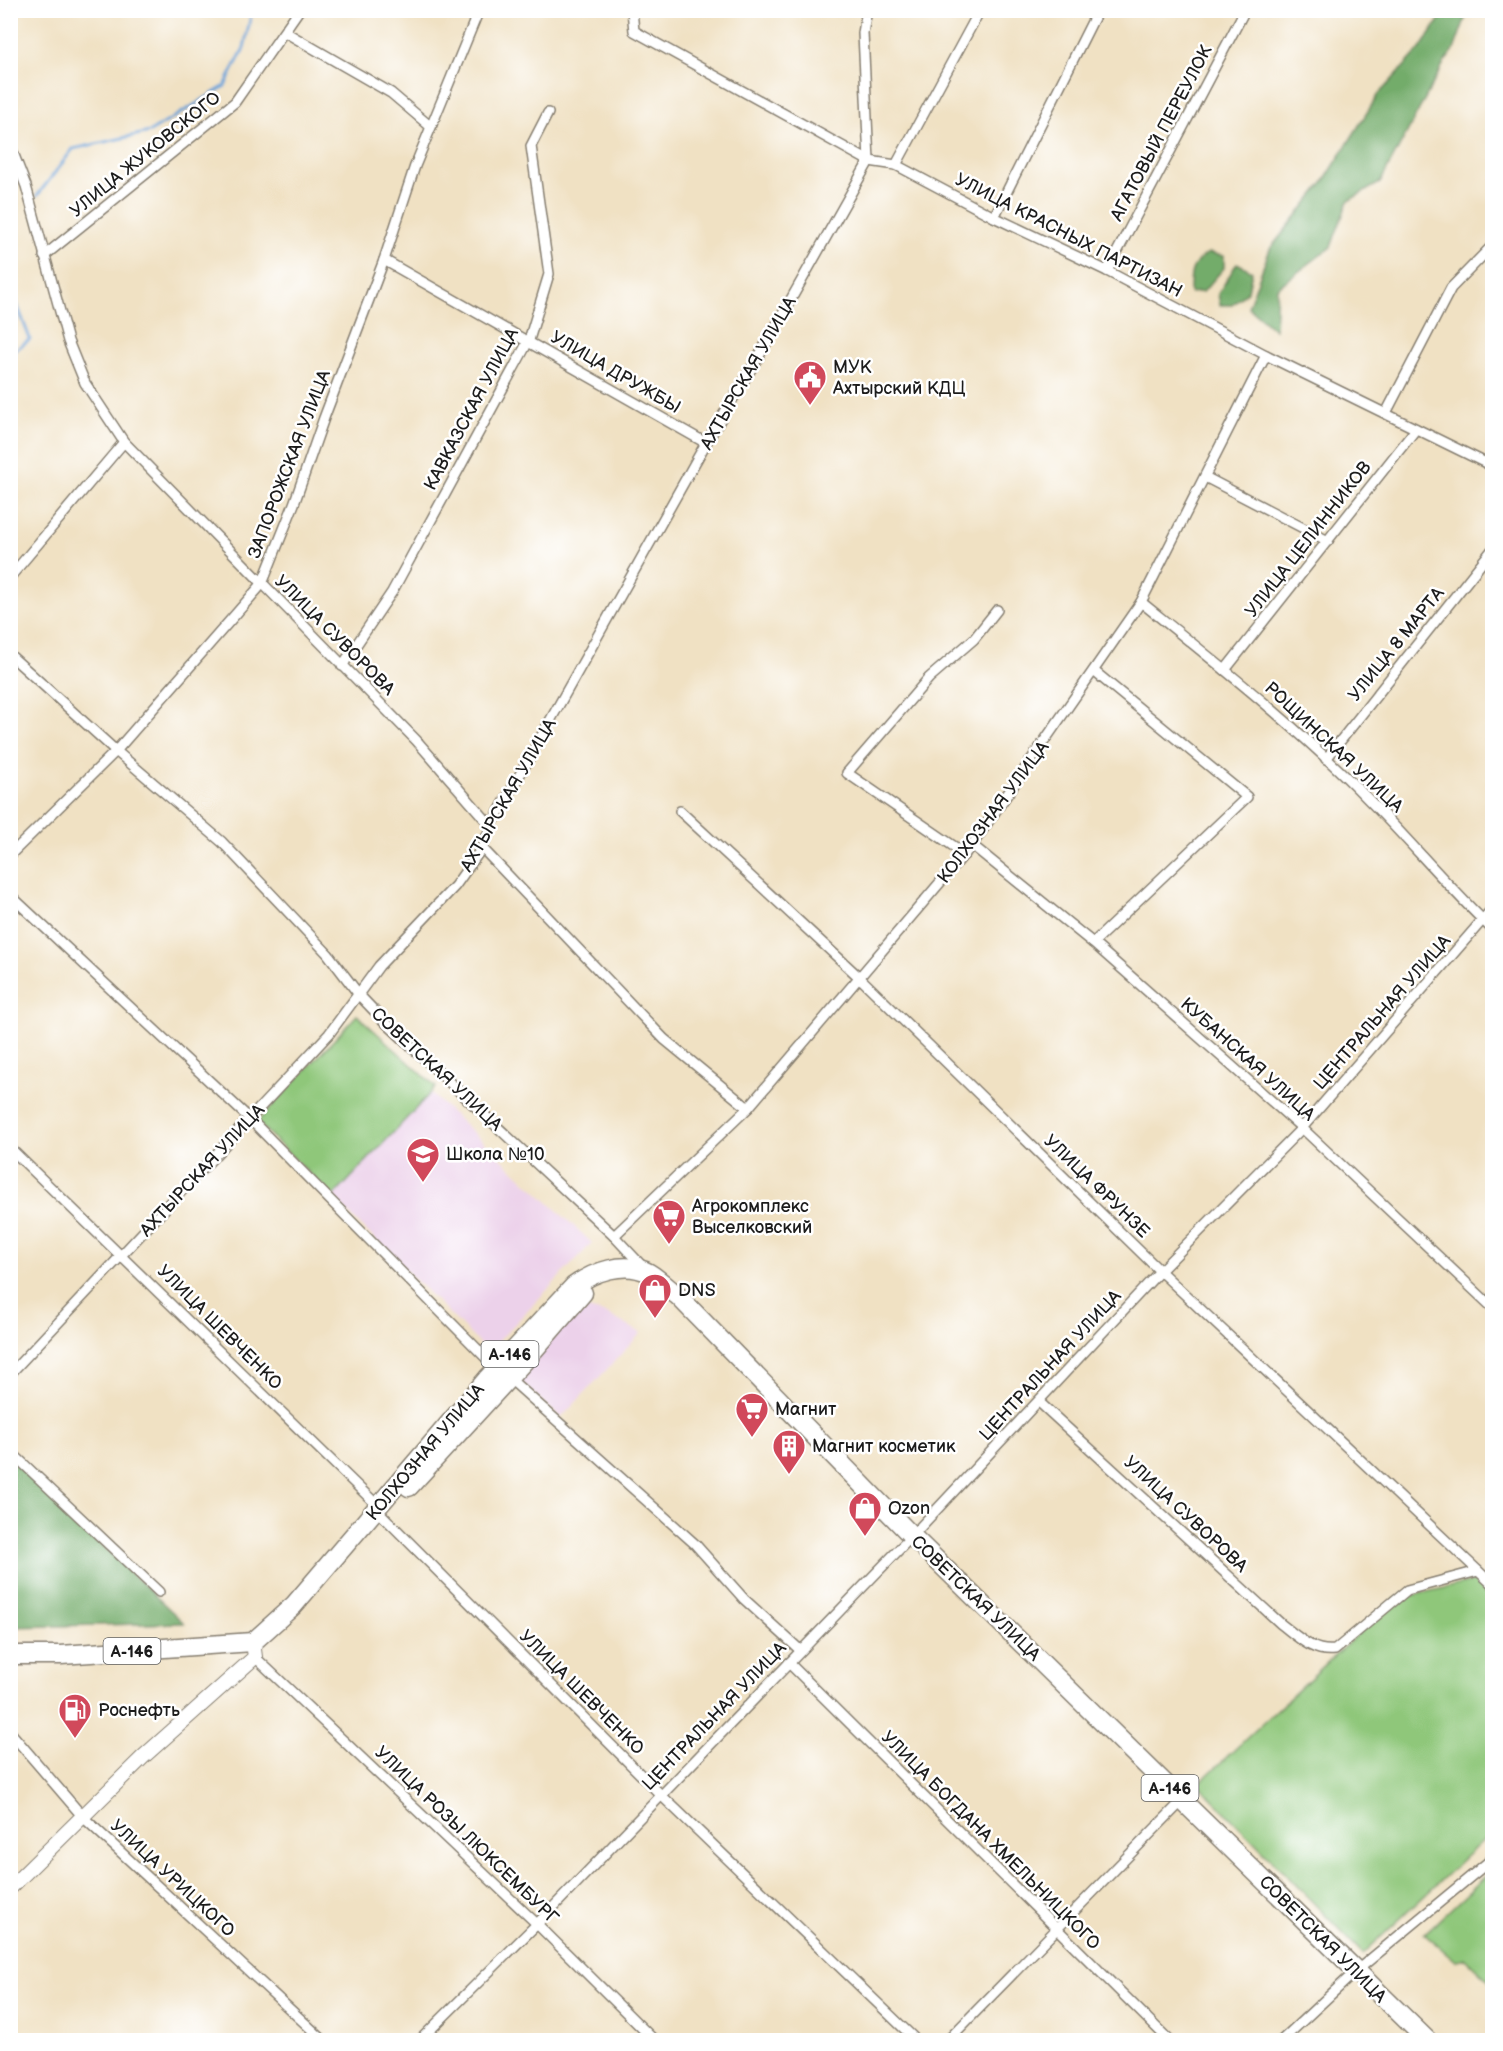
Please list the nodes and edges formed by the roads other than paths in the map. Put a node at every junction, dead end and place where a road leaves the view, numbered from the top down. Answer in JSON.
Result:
{"nodes":[{"id":1,"x":298,"y":10,"type":"edge"},
{"id":2,"x":479,"y":10,"type":"edge"},
{"id":3,"x":632,"y":10,"type":"edge"},
{"id":4,"x":867,"y":10,"type":"edge"},
{"id":5,"x":980,"y":10,"type":"edge"},
{"id":6,"x":1098,"y":10,"type":"edge"},
{"id":7,"x":1245,"y":10,"type":"edge"},
{"id":8,"x":285,"y":32,"type":"junction"},
{"id":9,"x":548,"y":113,"type":"dead end"},
{"id":10,"x":431,"y":127,"type":"junction"},
{"id":11,"x":10,"y":145,"type":"edge"},
{"id":12,"x":869,"y":161,"type":"junction"},
{"id":13,"x":896,"y":165,"type":"junction"},
{"id":14,"x":994,"y":217,"type":"junction"},
{"id":15,"x":1492,"y":246,"type":"edge"},
{"id":16,"x":44,"y":256,"type":"junction"},
{"id":17,"x":384,"y":260,"type":"junction"},
{"id":18,"x":1107,"y":271,"type":"junction"},
{"id":19,"x":529,"y":340,"type":"junction"},
{"id":20,"x":1266,"y":355,"type":"junction"},
{"id":21,"x":1386,"y":412,"type":"junction"},
{"id":22,"x":1416,"y":429,"type":"junction"},
{"id":23,"x":124,"y":442,"type":"junction"},
{"id":24,"x":706,"y":443,"type":"junction"},
{"id":25,"x":1492,"y":466,"type":"edge"},
{"id":26,"x":1205,"y":477,"type":"junction"},
{"id":27,"x":1328,"y":541,"type":"junction"},
{"id":28,"x":1492,"y":550,"type":"edge"},
{"id":29,"x":10,"y":577,"type":"edge"},
{"id":30,"x":261,"y":584,"type":"junction"},
{"id":31,"x":1141,"y":602,"type":"junction"},
{"id":32,"x":997,"y":610,"type":"dead end"},
{"id":33,"x":10,"y":655,"type":"edge"},
{"id":34,"x":342,"y":666,"type":"junction"},
{"id":35,"x":1226,"y":670,"type":"junction"},
{"id":36,"x":1095,"y":672,"type":"junction"},
{"id":37,"x":116,"y":751,"type":"junction"},
{"id":38,"x":1326,"y":759,"type":"junction"},
{"id":39,"x":680,"y":811,"type":"dead end"},
{"id":40,"x":491,"y":826,"type":"junction"},
{"id":41,"x":972,"y":845,"type":"junction"},
{"id":42,"x":482,"y":848,"type":"junction"},
{"id":43,"x":964,"y":854,"type":"junction"},
{"id":44,"x":10,"y":855,"type":"edge"},
{"id":45,"x":10,"y":895,"type":"edge"},
{"id":46,"x":1492,"y":909,"type":"edge"},
{"id":47,"x":1484,"y":920,"type":"junction"},
{"id":48,"x":1492,"y":928,"type":"edge"},
{"id":49,"x":1093,"y":943,"type":"junction"},
{"id":50,"x":859,"y":977,"type":"junction"},
{"id":51,"x":360,"y":996,"type":"junction"},
{"id":52,"x":748,"y":1108,"type":"junction"},
{"id":53,"x":249,"y":1119,"type":"junction"},
{"id":54,"x":1302,"y":1128,"type":"junction"},
{"id":55,"x":10,"y":1148,"type":"edge"},
{"id":56,"x":614,"y":1236,"type":"junction"},
{"id":57,"x":123,"y":1255,"type":"junction"},
{"id":58,"x":1160,"y":1271,"type":"junction"},
{"id":59,"x":647,"y":1272,"type":"junction"},
{"id":60,"x":1492,"y":1307,"type":"edge"},
{"id":61,"x":503,"y":1373,"type":"junction"},
{"id":62,"x":10,"y":1374,"type":"edge"},
{"id":63,"x":1039,"y":1402,"type":"junction"},
{"id":64,"x":10,"y":1450,"type":"edge"},
{"id":65,"x":380,"y":1510,"type":"junction"},
{"id":66,"x":912,"y":1536,"type":"junction"},
{"id":67,"x":1478,"y":1571,"type":"junction"},
{"id":68,"x":1491,"y":1581,"type":"edge"},
{"id":69,"x":159,"y":1592,"type":"dead end"},
{"id":70,"x":254,"y":1650,"type":"junction"},
{"id":71,"x":800,"y":1650,"type":"junction"},
{"id":72,"x":10,"y":1655,"type":"edge"},
{"id":73,"x":789,"y":1663,"type":"junction"},
{"id":74,"x":10,"y":1732,"type":"edge"},
{"id":75,"x":661,"y":1795,"type":"junction"},
{"id":76,"x":1183,"y":1800,"type":"junction"},
{"id":77,"x":83,"y":1817,"type":"junction"},
{"id":78,"x":1492,"y":1859,"type":"edge"},
{"id":79,"x":10,"y":1888,"type":"edge"},
{"id":80,"x":537,"y":1924,"type":"junction"},
{"id":81,"x":1057,"y":1929,"type":"junction"},
{"id":82,"x":1355,"y":1972,"type":"junction"},
{"id":83,"x":323,"y":2040,"type":"edge"},
{"id":84,"x":420,"y":2040,"type":"edge"},
{"id":85,"x":654,"y":2040,"type":"edge"},
{"id":86,"x":916,"y":2040,"type":"edge"},
{"id":87,"x":948,"y":2040,"type":"edge"},
{"id":88,"x":1169,"y":2040,"type":"edge"},
{"id":89,"x":1282,"y":2040,"type":"edge"},
{"id":90,"x":1427,"y":2040,"type":"edge"}],
"edges":[{"from":1,"to":8,"type":"street","name":"УЛИЦА ЖУКОВСКОГО"},
{"from":2,"to":10,"type":"street","name":"ЗАПОРОЖСКАЯ УЛИЦА"},
{"from":3,"to":12,"type":"street","name":"УЛИЦА КРАСНЫХ ПАРТИЗАН"},
{"from":4,"to":12,"type":"street"},
{"from":5,"to":13,"type":"street"},
{"from":6,"to":14,"type":"street"},
{"from":7,"to":18,"type":"street","name":"АГАТОВЫЙ ПЕРЕУЛОК"},
{"from":8,"to":10,"type":"street"},
{"from":8,"to":16,"type":"street","name":"УЛИЦА ЖУКОВСКОГО"},
{"from":9,"to":19,"type":"street","name":"КАВКАЗСКАЯ УЛИЦА"},
{"from":10,"to":17,"type":"street","name":"ЗАПОРОЖСКАЯ УЛИЦА"},
{"from":11,"to":16,"type":"street","name":"УЛИЦА СУВОРОВА"},
{"from":12,"to":13,"type":"street","name":"УЛИЦА КРАСНЫХ ПАРТИЗАН"},
{"from":12,"to":24,"type":"street","name":"АХТЫРСКАЯ УЛИЦА"},
{"from":13,"to":14,"type":"street","name":"УЛИЦА КРАСНЫХ ПАРТИЗАН"},
{"from":14,"to":18,"type":"street","name":"УЛИЦА КРАСНЫХ ПАРТИЗАН"},
{"from":15,"to":21,"type":"street"},
{"from":16,"to":23,"type":"street","name":"УЛИЦА СУВОРОВА"},
{"from":17,"to":19,"type":"street","name":"УЛИЦА ДРУЖБЫ"},
{"from":17,"to":30,"type":"street","name":"ЗАПОРОЖСКАЯ УЛИЦА"},
{"from":18,"to":20,"type":"street","name":"УЛИЦА КРАСНЫХ ПАРТИЗАН"},
{"from":19,"to":24,"type":"street","name":"УЛИЦА ДРУЖБЫ"},
{"from":19,"to":34,"type":"street","name":"КАВКАЗСКАЯ УЛИЦА"},
{"from":20,"to":21,"type":"street","name":"УЛИЦА КРАСНЫХ ПАРТИЗАН"},
{"from":20,"to":26,"type":"street","name":"КОЛХОЗНАЯ УЛИЦА"},
{"from":21,"to":22,"type":"street","name":"УЛИЦА КРАСНЫХ ПАРТИЗАН"},
{"from":22,"to":25,"type":"street","name":"УЛИЦА КРАСНЫХ ПАРТИЗАН"},
{"from":22,"to":27,"type":"street","name":"УЛИЦА ЦЕЛИННИКОВ"},
{"from":23,"to":29,"type":"street"},
{"from":23,"to":30,"type":"street","name":"УЛИЦА СУВОРОВА"},
{"from":24,"to":40,"type":"street","name":"АХТЫРСКАЯ УЛИЦА"},
{"from":26,"to":27,"type":"street"},
{"from":26,"to":31,"type":"street","name":"КОЛХОЗНАЯ УЛИЦА"},
{"from":27,"to":35,"type":"street","name":"УЛИЦА ЦЕЛИННИКОВ"},
{"from":28,"to":38,"type":"street","name":"УЛИЦА 8 МАРТА"},
{"from":30,"to":34,"type":"street","name":"УЛИЦА СУВОРОВА"},
{"from":30,"to":37,"type":"street","name":"ЗАПОРОЖСКАЯ УЛИЦА"},
{"from":31,"to":35,"type":"street","name":"РОЩИНСКАЯ УЛИЦА"},
{"from":31,"to":36,"type":"street","name":"КОЛХОЗНАЯ УЛИЦА"},
{"from":32,"to":43,"type":"street"},
{"from":33,"to":37,"type":"street","name":"СОВЕТСКАЯ УЛИЦА"},
{"from":34,"to":40,"type":"street","name":"УЛИЦА СУВОРОВА"},
{"from":35,"to":38,"type":"street","name":"РОЩИНСКАЯ УЛИЦА"},
{"from":36,"to":41,"type":"street","name":"КОЛХОЗНАЯ УЛИЦА"},
{"from":36,"to":49,"type":"street"},
{"from":37,"to":44,"type":"street","name":"ЗАПОРОЖСКАЯ УЛИЦА"},
{"from":37,"to":51,"type":"street","name":"СОВЕТСКАЯ УЛИЦА"},
{"from":38,"to":47,"type":"street","name":"РОЩИНСКАЯ УЛИЦА"},
{"from":39,"to":50,"type":"street","name":"УЛИЦА ФРУНЗЕ"},
{"from":40,"to":42,"type":"street","name":"АХТЫРСКАЯ УЛИЦА"},
{"from":41,"to":43,"type":"street","name":"КОЛХОЗНАЯ УЛИЦА"},
{"from":41,"to":49,"type":"street","name":"КУБАНСКАЯ УЛИЦА"},
{"from":42,"to":51,"type":"street","name":"АХТЫРСКАЯ УЛИЦА"},
{"from":42,"to":52,"type":"street"},
{"from":43,"to":50,"type":"street","name":"КОЛХОЗНАЯ УЛИЦА"},
{"from":45,"to":53,"type":"street"},
{"from":46,"to":47,"type":"street","name":"ЦЕНТРАЛЬНАЯ УЛИЦА"},
{"from":47,"to":48,"type":"street","name":"РОЩИНСКАЯ УЛИЦА"},
{"from":47,"to":54,"type":"street","name":"ЦЕНТРАЛЬНАЯ УЛИЦА"},
{"from":49,"to":54,"type":"street","name":"КУБАНСКАЯ УЛИЦА"},
{"from":50,"to":52,"type":"street","name":"КОЛХОЗНАЯ УЛИЦА"},
{"from":50,"to":58,"type":"street","name":"УЛИЦА ФРУНЗЕ"},
{"from":51,"to":53,"type":"street","name":"АХТЫРСКАЯ УЛИЦА"},
{"from":51,"to":56,"type":"street","name":"СОВЕТСКАЯ УЛИЦА"},
{"from":52,"to":56,"type":"street","name":"КОЛХОЗНАЯ УЛИЦА"},
{"from":53,"to":57,"type":"street","name":"АХТЫРСКАЯ УЛИЦА"},
{"from":53,"to":61,"type":"street"},
{"from":54,"to":58,"type":"street","name":"ЦЕНТРАЛЬНАЯ УЛИЦА"},
{"from":54,"to":60,"type":"street","name":"КУБАНСКАЯ УЛИЦА"},
{"from":55,"to":57,"type":"street","name":"УЛИЦА ШЕВЧЕНКО"},
{"from":56,"to":59,"type":"street","name":"СОВЕТСКАЯ УЛИЦА"},
{"from":57,"to":62,"type":"street","name":"АХТЫРСКАЯ УЛИЦА"},
{"from":57,"to":65,"type":"street","name":"УЛИЦА ШЕВЧЕНКО"},
{"from":58,"to":63,"type":"street","name":"ЦЕНТРАЛЬНАЯ УЛИЦА"},
{"from":58,"to":67,"type":"street","name":"УЛИЦА ФРУНЗЕ"},
{"from":59,"to":61,"type":"highway","name":"КОЛХОЗНАЯ УЛИЦА","number":"А-146"},
{"from":59,"to":66,"type":"highway","name":"СОВЕТСКАЯ УЛИЦА","number":"А-146"},
{"from":61,"to":65,"type":"highway","name":"КОЛХОЗНАЯ УЛИЦА","number":"А-146"},
{"from":61,"to":71,"type":"street"},
{"from":63,"to":66,"type":"street","name":"ЦЕНТРАЛЬНАЯ УЛИЦА"},
{"from":63,"to":67,"type":"street","name":"УЛИЦА СУВОРОВА"},
{"from":64,"to":69,"type":"street"},
{"from":65,"to":70,"type":"highway","name":"КОЛХОЗНАЯ УЛИЦА","number":"А-146"},
{"from":65,"to":75,"type":"street","name":"УЛИЦА ШЕВЧЕНКО"},
{"from":66,"to":71,"type":"street","name":"ЦЕНТРАЛЬНАЯ УЛИЦА"},
{"from":66,"to":76,"type":"highway","name":"СОВЕТСКАЯ УЛИЦА","number":"А-146"},
{"from":67,"to":68,"type":"street","name":"УЛИЦА ФРУНЗЕ"},
{"from":70,"to":72,"type":"highway","number":"А-146"},
{"from":70,"to":77,"type":"street","name":"КОЛХОЗНАЯ УЛИЦА"},
{"from":70,"to":80,"type":"street","name":"УЛИЦА РОЗЫ ЛЮКСЕМБУРГ"},
{"from":71,"to":73,"type":"street","name":"ЦЕНТРАЛЬНАЯ УЛИЦА"},
{"from":73,"to":75,"type":"street","name":"ЦЕНТРАЛЬНАЯ УЛИЦА"},
{"from":73,"to":81,"type":"street","name":"УЛИЦА БОГДАНА ХМЕЛЬНИЦКОГО"},
{"from":74,"to":77,"type":"street","name":"УЛИЦА УРИЦКОГО"},
{"from":75,"to":80,"type":"street","name":"ЦЕНТРАЛЬНАЯ УЛИЦА"},
{"from":75,"to":86,"type":"street","name":"УЛИЦА ШЕВЧЕНКО"},
{"from":76,"to":81,"type":"street"},
{"from":76,"to":82,"type":"highway","name":"СОВЕТСКАЯ УЛИЦА","number":"А-146"},
{"from":77,"to":79,"type":"street","name":"КОЛХОЗНАЯ УЛИЦА"},
{"from":77,"to":83,"type":"street","name":"УЛИЦА УРИЦКОГО"},
{"from":78,"to":82,"type":"street"},
{"from":80,"to":84,"type":"street","name":"ЦЕНТРАЛЬНАЯ УЛИЦА"},
{"from":80,"to":85,"type":"street","name":"УЛИЦА РОЗЫ ЛЮКСЕМБУРГ"},
{"from":81,"to":87,"type":"street"},
{"from":81,"to":88,"type":"street","name":"УЛИЦА БОГДАНА ХМЕЛЬНИЦКОГО"},
{"from":82,"to":89,"type":"street"},
{"from":82,"to":90,"type":"highway","name":"СОВЕТСКАЯ УЛИЦА","number":"А-146"}]}
